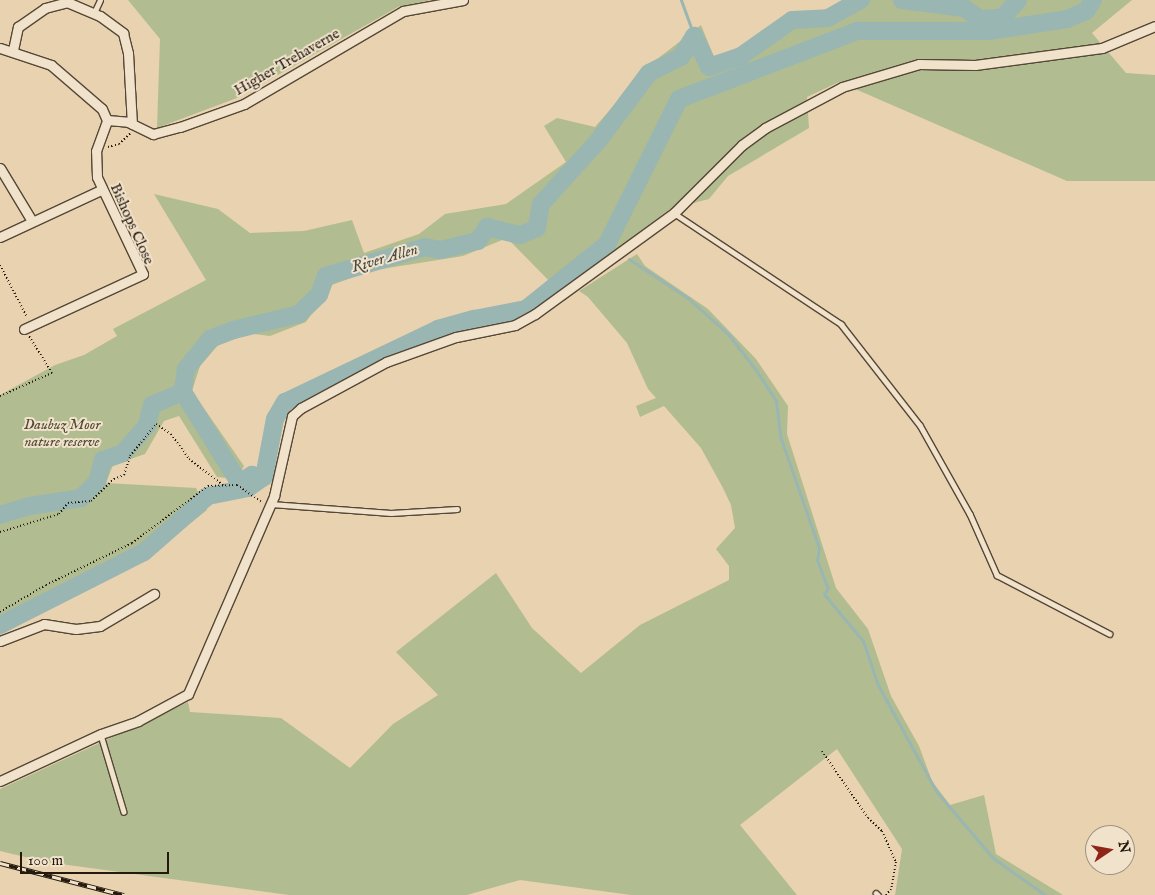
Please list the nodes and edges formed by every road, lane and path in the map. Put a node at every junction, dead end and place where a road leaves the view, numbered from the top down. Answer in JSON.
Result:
{"nodes":[{"id":1,"x":100,"y":0,"type":"edge"},
{"id":2,"x":463,"y":0,"type":"edge"},
{"id":3,"x":94,"y":13,"type":"junction"},
{"id":4,"x":1155,"y":26,"type":"edge"},
{"id":5,"x":0,"y":48,"type":"edge"},
{"id":6,"x":13,"y":50,"type":"junction"},
{"id":7,"x":107,"y":120,"type":"junction"},
{"id":8,"x":132,"y":124,"type":"junction"},
{"id":9,"x":96,"y":151,"type":"junction"},
{"id":10,"x":0,"y":168,"type":"edge"},
{"id":11,"x":101,"y":190,"type":"junction"},
{"id":12,"x":674,"y":213,"type":"junction"},
{"id":13,"x":32,"y":222,"type":"junction"},
{"id":14,"x":0,"y":237,"type":"edge"},
{"id":15,"x":0,"y":265,"type":"edge"},
{"id":16,"x":28,"y":328,"type":"junction"},
{"id":17,"x":0,"y":396,"type":"edge"},
{"id":18,"x":223,"y":486,"type":"junction"},
{"id":19,"x":270,"y":506,"type":"junction"},
{"id":20,"x":457,"y":509,"type":"dead end"},
{"id":21,"x":0,"y":532,"type":"edge"},
{"id":22,"x":154,"y":594,"type":"dead end"},
{"id":23,"x":0,"y":612,"type":"edge"},
{"id":24,"x":1110,"y":634,"type":"dead end"},
{"id":25,"x":0,"y":641,"type":"edge"},
{"id":26,"x":101,"y":734,"type":"junction"},
{"id":27,"x":822,"y":751,"type":"dead end"},
{"id":28,"x":0,"y":781,"type":"edge"},
{"id":29,"x":124,"y":812,"type":"dead end"},
{"id":30,"x":886,"y":895,"type":"edge"}],
"edges":[{"from":1,"to":3,"type":"lane"},
{"from":2,"to":8,"type":"street","name":"Higher Trehaverne"},
{"from":3,"to":6,"type":"street"},
{"from":3,"to":8,"type":"street"},
{"from":4,"to":12,"type":"street"},
{"from":5,"to":6,"type":"street"},
{"from":6,"to":7,"type":"street"},
{"from":7,"to":8,"type":"street","name":"Higher Trehaverne"},
{"from":7,"to":9,"type":"street","name":"Bishops Close"},
{"from":8,"to":9,"type":"path"},
{"from":9,"to":11,"type":"street","name":"Bishops Close"},
{"from":10,"to":13,"type":"street"},
{"from":11,"to":13,"type":"street"},
{"from":11,"to":16,"type":"street","name":"Bishops Close"},
{"from":12,"to":19,"type":"street"},
{"from":12,"to":24,"type":"lane"},
{"from":13,"to":14,"type":"street"},
{"from":15,"to":16,"type":"path"},
{"from":16,"to":17,"type":"path"},
{"from":18,"to":19,"type":"path"},
{"from":18,"to":21,"type":"path"},
{"from":18,"to":23,"type":"path"},
{"from":19,"to":20,"type":"lane"},
{"from":19,"to":26,"type":"street"},
{"from":22,"to":25,"type":"street"},
{"from":26,"to":28,"type":"street"},
{"from":26,"to":29,"type":"lane"},
{"from":27,"to":30,"type":"path"}]}
